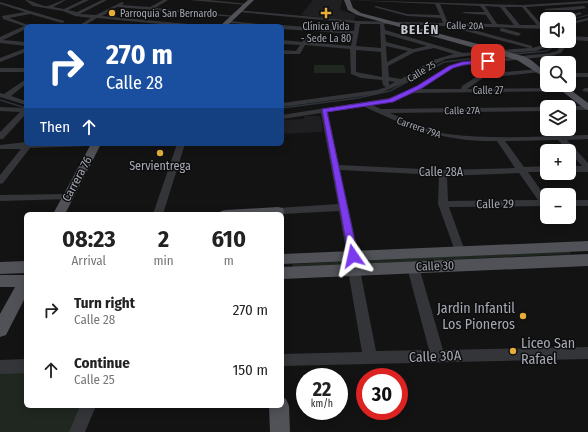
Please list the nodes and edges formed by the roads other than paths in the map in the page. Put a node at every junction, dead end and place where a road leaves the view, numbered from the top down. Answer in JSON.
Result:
{"nodes":[{"id":1,"x":5,"y":0,"type":"edge"},
{"id":2,"x":27,"y":0,"type":"edge"},
{"id":3,"x":40,"y":0,"type":"edge"},
{"id":4,"x":64,"y":0,"type":"edge"},
{"id":5,"x":87,"y":0,"type":"edge"},
{"id":6,"x":105,"y":0,"type":"edge"},
{"id":7,"x":129,"y":0,"type":"edge"},
{"id":8,"x":191,"y":0,"type":"edge"},
{"id":9,"x":256,"y":0,"type":"edge"},
{"id":10,"x":478,"y":0,"type":"edge"},
{"id":11,"x":488,"y":0,"type":"edge"},
{"id":12,"x":163,"y":1,"type":"edge"},
{"id":13,"x":209,"y":1,"type":"edge"},
{"id":14,"x":350,"y":1,"type":"edge"},
{"id":15,"x":148,"y":2,"type":"dead end"},
{"id":16,"x":249,"y":2,"type":"edge"},
{"id":17,"x":456,"y":2,"type":"edge"},
{"id":18,"x":503,"y":2,"type":"edge"},
{"id":19,"x":558,"y":2,"type":"edge"},
{"id":20,"x":588,"y":2,"type":"edge"},
{"id":21,"x":0,"y":3,"type":"edge"},
{"id":22,"x":16,"y":3,"type":"dead end"},
{"id":23,"x":227,"y":3,"type":"edge"},
{"id":24,"x":437,"y":3,"type":"junction"},
{"id":25,"x":32,"y":4,"type":"junction"},
{"id":26,"x":203,"y":5,"type":"dead end"},
{"id":27,"x":482,"y":5,"type":"junction"},
{"id":28,"x":9,"y":6,"type":"junction"},
{"id":29,"x":117,"y":6,"type":"junction"},
{"id":30,"x":523,"y":6,"type":"junction"},
{"id":31,"x":135,"y":7,"type":"junction"},
{"id":32,"x":544,"y":7,"type":"junction"},
{"id":33,"x":48,"y":8,"type":"junction"},
{"id":34,"x":408,"y":8,"type":"dead end"},
{"id":35,"x":585,"y":8,"type":"edge"},
{"id":36,"x":152,"y":9,"type":"junction"},
{"id":37,"x":198,"y":9,"type":"dead end"},
{"id":38,"x":432,"y":9,"type":"dead end"},
{"id":39,"x":64,"y":10,"type":"junction"},
{"id":40,"x":440,"y":10,"type":"junction"},
{"id":41,"x":30,"y":12,"type":"junction"},
{"id":42,"x":145,"y":12,"type":"dead end"},
{"id":43,"x":193,"y":12,"type":"junction"},
{"id":44,"x":262,"y":12,"type":"junction"},
{"id":45,"x":548,"y":12,"type":"edge"},
{"id":46,"x":239,"y":13,"type":"junction"},
{"id":47,"x":279,"y":14,"type":"junction"},
{"id":48,"x":488,"y":14,"type":"junction"},
{"id":49,"x":76,"y":15,"type":"junction"},
{"id":50,"x":139,"y":16,"type":"dead end"},
{"id":51,"x":188,"y":16,"type":"dead end"},
{"id":52,"x":407,"y":16,"type":"junction"},
{"id":53,"x":2,"y":17,"type":"edge"},
{"id":54,"x":95,"y":17,"type":"junction"},
{"id":55,"x":443,"y":17,"type":"junction"},
{"id":56,"x":114,"y":18,"type":"junction"},
{"id":57,"x":317,"y":18,"type":"junction"},
{"id":58,"x":588,"y":19,"type":"edge"},
{"id":59,"x":133,"y":20,"type":"junction"},
{"id":60,"x":183,"y":20,"type":"dead end"},
{"id":61,"x":288,"y":21,"type":"dead end"},
{"id":62,"x":62,"y":22,"type":"junction"},
{"id":63,"x":358,"y":22,"type":"junction"},
{"id":64,"x":383,"y":22,"type":"junction"},
{"id":65,"x":392,"y":23,"type":"junction"},
{"id":66,"x":58,"y":24,"type":"edge"},
{"id":67,"x":83,"y":24,"type":"edge"},
{"id":68,"x":126,"y":24,"type":"edge"},
{"id":69,"x":167,"y":24,"type":"edge"},
{"id":70,"x":177,"y":24,"type":"edge"},
{"id":71,"x":225,"y":24,"type":"edge"},
{"id":72,"x":229,"y":24,"type":"edge"},
{"id":73,"x":271,"y":24,"type":"edge"},
{"id":74,"x":400,"y":24,"type":"junction"},
{"id":75,"x":446,"y":24,"type":"junction"},
{"id":76,"x":576,"y":24,"type":"edge"},
{"id":77,"x":24,"y":25,"type":"edge"},
{"id":78,"x":412,"y":25,"type":"junction"},
{"id":79,"x":472,"y":25,"type":"junction"},
{"id":80,"x":492,"y":25,"type":"junction"},
{"id":81,"x":520,"y":26,"type":"junction"},
{"id":82,"x":540,"y":26,"type":"joint"},
{"id":83,"x":284,"y":27,"type":"edge"},
{"id":84,"x":24,"y":28,"type":"edge"},
{"id":85,"x":0,"y":30,"type":"edge"},
{"id":86,"x":311,"y":30,"type":"junction"},
{"id":87,"x":382,"y":31,"type":"junction"},
{"id":88,"x":355,"y":33,"type":"junction"},
{"id":89,"x":11,"y":34,"type":"junction"},
{"id":90,"x":518,"y":34,"type":"junction"},
{"id":91,"x":576,"y":38,"type":"edge"},
{"id":92,"x":588,"y":39,"type":"edge"},
{"id":93,"x":0,"y":40,"type":"edge"},
{"id":94,"x":284,"y":42,"type":"edge"},
{"id":95,"x":509,"y":42,"type":"junction"},
{"id":96,"x":383,"y":43,"type":"junction"},
{"id":97,"x":24,"y":44,"type":"edge"},
{"id":98,"x":303,"y":44,"type":"junction"},
{"id":99,"x":434,"y":46,"type":"junction"},
{"id":100,"x":353,"y":48,"type":"junction"},
{"id":101,"x":562,"y":48,"type":"edge"},
{"id":102,"x":538,"y":49,"type":"joint"},
{"id":103,"x":383,"y":50,"type":"junction"},
{"id":104,"x":24,"y":51,"type":"edge"},
{"id":105,"x":413,"y":51,"type":"junction"},
{"id":106,"x":284,"y":52,"type":"edge"},
{"id":107,"x":465,"y":55,"type":"junction"},
{"id":108,"x":513,"y":55,"type":"junction"},
{"id":109,"x":0,"y":60,"type":"edge"},
{"id":110,"x":449,"y":62,"type":"junction"},
{"id":111,"x":384,"y":66,"type":"junction"},
{"id":112,"x":540,"y":69,"type":"edge"},
{"id":113,"x":24,"y":70,"type":"edge"},
{"id":114,"x":2,"y":71,"type":"edge"},
{"id":115,"x":540,"y":71,"type":"edge"},
{"id":116,"x":576,"y":75,"type":"edge"},
{"id":117,"x":588,"y":75,"type":"edge"},
{"id":118,"x":385,"y":78,"type":"junction"},
{"id":119,"x":404,"y":81,"type":"junction"},
{"id":120,"x":24,"y":82,"type":"edge"},
{"id":121,"x":540,"y":87,"type":"edge"},
{"id":122,"x":386,"y":90,"type":"junction"},
{"id":123,"x":464,"y":90,"type":"junction"},
{"id":124,"x":413,"y":91,"type":"junction"},
{"id":125,"x":569,"y":92,"type":"edge"},
{"id":126,"x":572,"y":92,"type":"edge"},
{"id":127,"x":3,"y":96,"type":"edge"},
{"id":128,"x":24,"y":102,"type":"edge"},
{"id":129,"x":588,"y":102,"type":"edge"},
{"id":130,"x":284,"y":105,"type":"edge"},
{"id":131,"x":366,"y":105,"type":"junction"},
{"id":132,"x":588,"y":107,"type":"edge"},
{"id":133,"x":576,"y":108,"type":"edge"},
{"id":134,"x":0,"y":109,"type":"edge"},
{"id":135,"x":540,"y":109,"type":"edge"},
{"id":136,"x":24,"y":110,"type":"edge"},
{"id":137,"x":324,"y":111,"type":"junction"},
{"id":138,"x":378,"y":111,"type":"junction"},
{"id":139,"x":403,"y":111,"type":"junction"},
{"id":140,"x":24,"y":112,"type":"edge"},
{"id":141,"x":284,"y":117,"type":"edge"},
{"id":142,"x":399,"y":120,"type":"junction"},
{"id":143,"x":0,"y":137,"type":"edge"},
{"id":144,"x":560,"y":137,"type":"junction"},
{"id":145,"x":588,"y":137,"type":"edge"},
{"id":146,"x":499,"y":139,"type":"junction"},
{"id":147,"x":24,"y":145,"type":"edge"},
{"id":148,"x":0,"y":146,"type":"edge"},
{"id":149,"x":28,"y":146,"type":"edge"},
{"id":150,"x":95,"y":146,"type":"edge"},
{"id":151,"x":180,"y":146,"type":"edge"},
{"id":152,"x":335,"y":167,"type":"junction"},
{"id":153,"x":588,"y":168,"type":"edge"},
{"id":154,"x":521,"y":169,"type":"junction"},
{"id":155,"x":540,"y":169,"type":"edge"},
{"id":156,"x":576,"y":169,"type":"edge"},
{"id":157,"x":443,"y":173,"type":"junction"},
{"id":158,"x":0,"y":181,"type":"edge"},
{"id":159,"x":540,"y":195,"type":"edge"},
{"id":160,"x":67,"y":197,"type":"junction"},
{"id":161,"x":0,"y":198,"type":"edge"},
{"id":162,"x":540,"y":203,"type":"edge"},
{"id":163,"x":576,"y":203,"type":"edge"},
{"id":164,"x":588,"y":203,"type":"edge"},
{"id":165,"x":443,"y":204,"type":"junction"},
{"id":166,"x":343,"y":208,"type":"junction"},
{"id":167,"x":60,"y":212,"type":"edge"},
{"id":168,"x":159,"y":212,"type":"edge"},
{"id":169,"x":284,"y":213,"type":"edge"},
{"id":170,"x":460,"y":251,"type":"junction"},
{"id":171,"x":587,"y":258,"type":"edge"},
{"id":172,"x":284,"y":259,"type":"edge"},
{"id":173,"x":354,"y":263,"type":"junction"},
{"id":174,"x":24,"y":267,"type":"edge"},
{"id":175,"x":413,"y":267,"type":"junction"},
{"id":176,"x":0,"y":268,"type":"edge"},
{"id":177,"x":284,"y":273,"type":"edge"},
{"id":178,"x":0,"y":281,"type":"edge"},
{"id":179,"x":24,"y":281,"type":"edge"},
{"id":180,"x":24,"y":285,"type":"edge"},
{"id":181,"x":0,"y":330,"type":"edge"},
{"id":182,"x":588,"y":353,"type":"edge"},
{"id":183,"x":438,"y":357,"type":"junction"},
{"id":184,"x":370,"y":358,"type":"junction"},
{"id":185,"x":284,"y":360,"type":"edge"},
{"id":186,"x":24,"y":366,"type":"edge"},
{"id":187,"x":0,"y":367,"type":"edge"},
{"id":188,"x":87,"y":408,"type":"edge"},
{"id":189,"x":279,"y":408,"type":"edge"},
{"id":190,"x":77,"y":432,"type":"edge"},
{"id":191,"x":280,"y":432,"type":"edge"}],
"edges":[{"from":1,"to":21,"type":"street"},
{"from":2,"to":25,"type":"street"},
{"from":3,"to":25,"type":"street"},
{"from":4,"to":33,"type":"street"},
{"from":5,"to":39,"type":"street"},
{"from":6,"to":49,"type":"street"},
{"from":7,"to":29,"type":"street"},
{"from":8,"to":13,"type":"street"},
{"from":9,"to":46,"type":"main road"},
{"from":10,"to":11,"type":"street"},
{"from":11,"to":18,"type":"street"},
{"from":12,"to":15,"type":"street"},
{"from":12,"to":36,"type":"street"},
{"from":13,"to":23,"type":"street"},
{"from":13,"to":26,"type":"street"},
{"from":14,"to":24,"type":"street"},
{"from":14,"to":64,"type":"main road"},
{"from":14,"to":74,"type":"main road"},
{"from":16,"to":23,"type":"street"},
{"from":16,"to":46,"type":"main road"},
{"from":17,"to":24,"type":"street"},
{"from":17,"to":27,"type":"street"},
{"from":18,"to":19,"type":"street"},
{"from":18,"to":27,"type":"street"},
{"from":18,"to":30,"type":"street"},
{"from":18,"to":81,"type":"street"},
{"from":19,"to":20,"type":"street"},
{"from":19,"to":32,"type":"street"},
{"from":21,"to":28,"type":"street"},
{"from":22,"to":28,"type":"street"},
{"from":24,"to":40,"type":"street"},
{"from":25,"to":33,"type":"street"},
{"from":27,"to":48,"type":"street"},
{"from":28,"to":41,"type":"street"},
{"from":29,"to":31,"type":"street"},
{"from":29,"to":54,"type":"street"},
{"from":30,"to":32,"type":"street"},
{"from":30,"to":82,"type":"street"},
{"from":31,"to":36,"type":"street"},
{"from":31,"to":56,"type":"street"},
{"from":32,"to":35,"type":"street"},
{"from":32,"to":45,"type":"street"},
{"from":33,"to":39,"type":"street"},
{"from":33,"to":41,"type":"street"},
{"from":34,"to":52,"type":"street"},
{"from":36,"to":42,"type":"street"},
{"from":36,"to":43,"type":"street"},
{"from":37,"to":43,"type":"street"},
{"from":38,"to":40,"type":"street"},
{"from":39,"to":49,"type":"street"},
{"from":40,"to":55,"type":"street"},
{"from":41,"to":53,"type":"street"},
{"from":41,"to":62,"type":"street"},
{"from":43,"to":46,"type":"street"},
{"from":43,"to":51,"type":"street"},
{"from":44,"to":46,"type":"street"},
{"from":44,"to":47,"type":"street"},
{"from":44,"to":73,"type":"street"},
{"from":46,"to":71,"type":"main road"},
{"from":46,"to":72,"type":"main road"},
{"from":47,"to":57,"type":"street"},
{"from":47,"to":73,"type":"street"},
{"from":48,"to":79,"type":"street"},
{"from":48,"to":80,"type":"street"},
{"from":49,"to":54,"type":"street"},
{"from":49,"to":62,"type":"street"},
{"from":50,"to":59,"type":"street"},
{"from":52,"to":55,"type":"street"},
{"from":52,"to":78,"type":"street"},
{"from":53,"to":77,"type":"street"},
{"from":54,"to":56,"type":"street"},
{"from":54,"to":67,"type":"street"},
{"from":55,"to":75,"type":"street"},
{"from":56,"to":59,"type":"street"},
{"from":57,"to":63,"type":"street"},
{"from":57,"to":86,"type":"street"},
{"from":58,"to":76,"type":"street"},
{"from":59,"to":68,"type":"street"},
{"from":59,"to":69,"type":"street"},
{"from":60,"to":70,"type":"street"},
{"from":61,"to":73,"type":"street"},
{"from":62,"to":66,"type":"street"},
{"from":63,"to":64,"type":"street"},
{"from":63,"to":88,"type":"street"},
{"from":64,"to":65,"type":"main road"},
{"from":64,"to":87,"type":"street"},
{"from":65,"to":74,"type":"street"},
{"from":65,"to":108,"type":"main road"},
{"from":72,"to":73,"type":"street"},
{"from":74,"to":78,"type":"main road"},
{"from":75,"to":78,"type":"street","name":"Calle 20A"},
{"from":75,"to":79,"type":"street","name":"Calle 20A"},
{"from":75,"to":95,"type":"street"},
{"from":78,"to":108,"type":"main road"},
{"from":79,"to":80,"type":"street","name":"Calle 20A"},
{"from":80,"to":81,"type":"street","name":"Calle 20A"},
{"from":80,"to":90,"type":"street"},
{"from":81,"to":82,"type":"street","name":"Calle 20A"},
{"from":81,"to":90,"type":"street"},
{"from":83,"to":86,"type":"street"},
{"from":84,"to":89,"type":"street"},
{"from":85,"to":89,"type":"street"},
{"from":86,"to":88,"type":"street"},
{"from":86,"to":98,"type":"street"},
{"from":87,"to":96,"type":"street"},
{"from":87,"to":99,"type":"street"},
{"from":88,"to":100,"type":"street"},
{"from":89,"to":93,"type":"street"},
{"from":90,"to":95,"type":"street"},
{"from":91,"to":92,"type":"street"},
{"from":93,"to":97,"type":"street"},
{"from":94,"to":98,"type":"street"},
{"from":95,"to":102,"type":"street"},
{"from":96,"to":103,"type":"street"},
{"from":96,"to":105,"type":"street"},
{"from":98,"to":100,"type":"street"},
{"from":98,"to":106,"type":"street"},
{"from":99,"to":105,"type":"street"},
{"from":99,"to":107,"type":"street"},
{"from":100,"to":103,"type":"street"},
{"from":100,"to":118,"type":"street"},
{"from":101,"to":108,"type":"street","name":"Calle 25"},
{"from":102,"to":108,"type":"street","name":"Calle 25"},
{"from":103,"to":111,"type":"street"},
{"from":104,"to":109,"type":"street"},
{"from":105,"to":111,"type":"street"},
{"from":107,"to":108,"type":"street","name":"Calle 25"},
{"from":107,"to":110,"type":"street","name":"Calle 25"},
{"from":108,"to":110,"type":"street","name":"Calle 25"},
{"from":108,"to":112,"type":"main road"},
{"from":110,"to":119,"type":"street","name":"Calle 25"},
{"from":110,"to":124,"type":"street","name":"Calle 25"},
{"from":111,"to":118,"type":"street"},
{"from":113,"to":114,"type":"street"},
{"from":115,"to":123,"type":"street"},
{"from":116,"to":117,"type":"street"},
{"from":118,"to":119,"type":"street"},
{"from":118,"to":122,"type":"street"},
{"from":119,"to":122,"type":"street","name":"Calle 25"},
{"from":120,"to":127,"type":"street"},
{"from":121,"to":123,"type":"street","name":"Calle 27"},
{"from":122,"to":130,"type":"street","name":"Calle 25"},
{"from":123,"to":124,"type":"street","name":"Calle 27"},
{"from":124,"to":131,"type":"street"},
{"from":125,"to":132,"type":"main road"},
{"from":126,"to":129,"type":"main road"},
{"from":127,"to":128,"type":"street"},
{"from":131,"to":137,"type":"street"},
{"from":131,"to":138,"type":"street","name":"Carrera 79A"},
{"from":132,"to":133,"type":"street"},
{"from":134,"to":136,"type":"street"},
{"from":135,"to":139,"type":"street","name":"Calle 27A"},
{"from":137,"to":141,"type":"street"},
{"from":137,"to":152,"type":"street"},
{"from":138,"to":139,"type":"street","name":"Calle 27A"},
{"from":138,"to":142,"type":"street","name":"Carrera 79A"},
{"from":139,"to":142,"type":"street"},
{"from":140,"to":143,"type":"street"},
{"from":142,"to":146,"type":"street","name":"Carrera 79A"},
{"from":144,"to":145,"type":"street","name":"Carrera 79A"},
{"from":144,"to":146,"type":"street","name":"Carrera 79A"},
{"from":144,"to":153,"type":"street"},
{"from":146,"to":154,"type":"street"},
{"from":147,"to":148,"type":"street"},
{"from":149,"to":158,"type":"street"},
{"from":150,"to":160,"type":"main road","name":"Carrera 76"},
{"from":151,"to":168,"type":"street"},
{"from":152,"to":157,"type":"street","name":"Calle 28A"},
{"from":152,"to":166,"type":"street"},
{"from":153,"to":156,"type":"street"},
{"from":154,"to":155,"type":"street","name":"Calle 28A"},
{"from":154,"to":157,"type":"street","name":"Calle 28A"},
{"from":154,"to":159,"type":"street"},
{"from":157,"to":165,"type":"street"},
{"from":160,"to":161,"type":"street"},
{"from":160,"to":167,"type":"main road","name":"Carrera 76"},
{"from":162,"to":165,"type":"street","name":"Calle 29"},
{"from":163,"to":164,"type":"street"},
{"from":165,"to":170,"type":"street"},
{"from":166,"to":169,"type":"street"},
{"from":166,"to":173,"type":"street"},
{"from":170,"to":171,"type":"main road","name":"Calle 30"},
{"from":170,"to":173,"type":"main road","name":"Calle 30"},
{"from":171,"to":175,"type":"main road","name":"Calle 30"},
{"from":172,"to":173,"type":"main road","name":"Calle 30"},
{"from":173,"to":175,"type":"main road","name":"Calle 30"},
{"from":173,"to":177,"type":"main road","name":"Calle 30"},
{"from":173,"to":184,"type":"street"},
{"from":174,"to":176,"type":"main road"},
{"from":175,"to":183,"type":"street"},
{"from":178,"to":179,"type":"main road"},
{"from":180,"to":181,"type":"main road"},
{"from":182,"to":183,"type":"street","name":"Calle 30A"},
{"from":183,"to":184,"type":"street","name":"Calle 30A"},
{"from":184,"to":185,"type":"street","name":"Calle 30A"},
{"from":186,"to":187,"type":"street"},
{"from":188,"to":190,"type":"street"},
{"from":189,"to":191,"type":"main road"}]}
